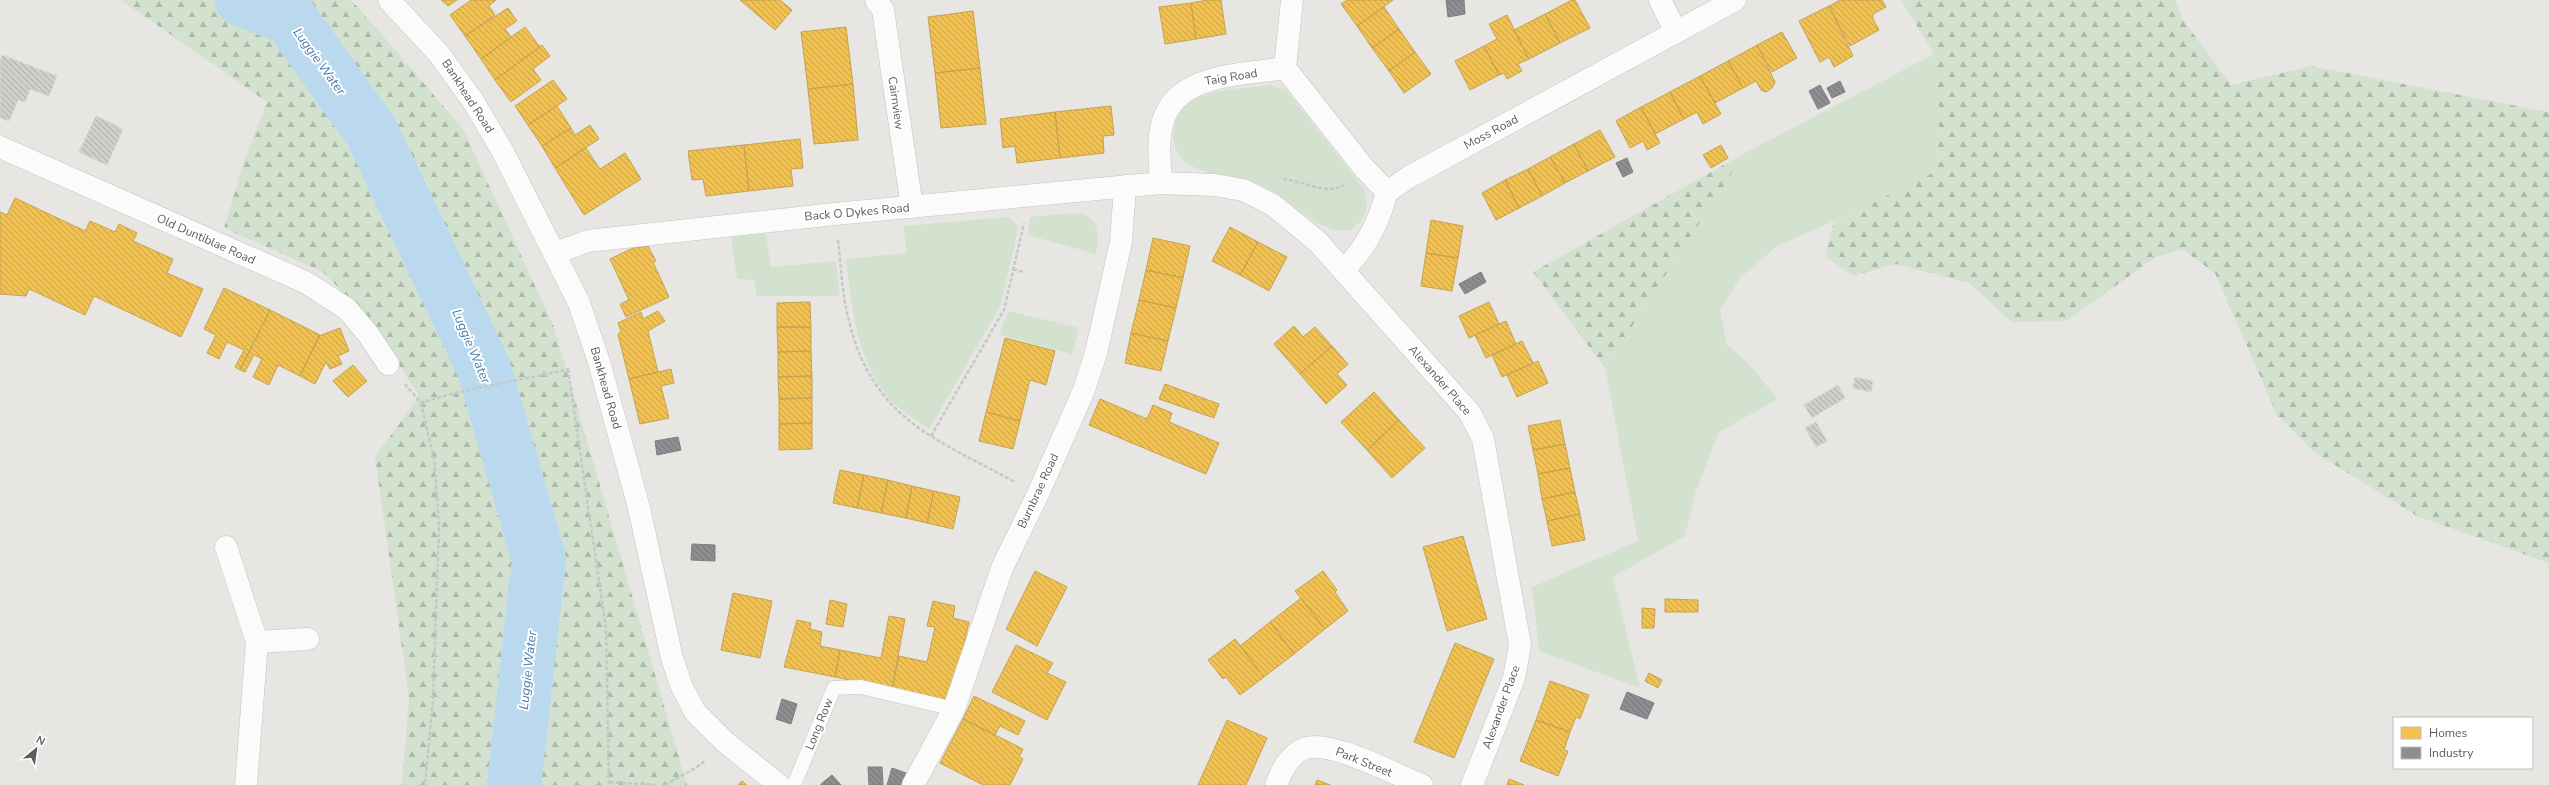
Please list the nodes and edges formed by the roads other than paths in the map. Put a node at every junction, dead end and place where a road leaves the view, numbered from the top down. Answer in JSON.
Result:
{"nodes":[{"id":1,"x":389,"y":0,"type":"edge"},
{"id":2,"x":876,"y":0,"type":"edge"},
{"id":3,"x":1292,"y":0,"type":"edge"},
{"id":4,"x":1660,"y":0,"type":"edge"},
{"id":5,"x":1735,"y":0,"type":"edge"},
{"id":6,"x":1676,"y":32,"type":"junction"},
{"id":7,"x":1284,"y":68,"type":"junction"},
{"id":8,"x":0,"y":147,"type":"edge"},
{"id":9,"x":1161,"y":183,"type":"junction"},
{"id":10,"x":1126,"y":186,"type":"junction"},
{"id":11,"x":1387,"y":192,"type":"junction"},
{"id":12,"x":912,"y":207,"type":"junction"},
{"id":13,"x":554,"y":253,"type":"junction"},
{"id":14,"x":1343,"y":270,"type":"junction"},
{"id":15,"x":388,"y":364,"type":"road end"},
{"id":16,"x":226,"y":547,"type":"dead end"},
{"id":17,"x":308,"y":639,"type":"dead end"},
{"id":18,"x":257,"y":642,"type":"junction"},
{"id":19,"x":954,"y":709,"type":"junction"},
{"id":20,"x":246,"y":785,"type":"edge"},
{"id":21,"x":779,"y":785,"type":"edge"},
{"id":22,"x":794,"y":785,"type":"edge"},
{"id":23,"x":913,"y":785,"type":"edge"},
{"id":24,"x":1276,"y":785,"type":"edge"},
{"id":25,"x":1422,"y":785,"type":"edge"},
{"id":26,"x":1472,"y":785,"type":"edge"}],
"edges":[{"from":1,"to":13,"type":"street","name":"Bankhead Road"},
{"from":2,"to":12,"type":"street","name":"Cairnview"},
{"from":3,"to":7,"type":"street"},
{"from":4,"to":6,"type":"street"},
{"from":5,"to":6,"type":"street","name":"Moss Road"},
{"from":6,"to":11,"type":"street","name":"Moss Road"},
{"from":7,"to":9,"type":"street","name":"Taig Road"},
{"from":7,"to":11,"type":"street"},
{"from":8,"to":15,"type":"street","name":"Old Duntiblae Road"},
{"from":9,"to":10,"type":"street","name":"Back O Dykes Road"},
{"from":9,"to":14,"type":"street","name":"Alexander Place"},
{"from":10,"to":12,"type":"street","name":"Back O Dykes Road"},
{"from":10,"to":19,"type":"street","name":"Burnbrae Road"},
{"from":11,"to":14,"type":"street"},
{"from":12,"to":13,"type":"street","name":"Back O Dykes Road"},
{"from":13,"to":21,"type":"street","name":"Bankhead Road"},
{"from":14,"to":26,"type":"street","name":"Alexander Place"},
{"from":16,"to":18,"type":"street"},
{"from":17,"to":18,"type":"street"},
{"from":18,"to":20,"type":"street"},
{"from":19,"to":22,"type":"lane","name":"Long Row"},
{"from":19,"to":23,"type":"street","name":"Burnbrae Road"},
{"from":24,"to":25,"type":"street","name":"Park Street"}]}
